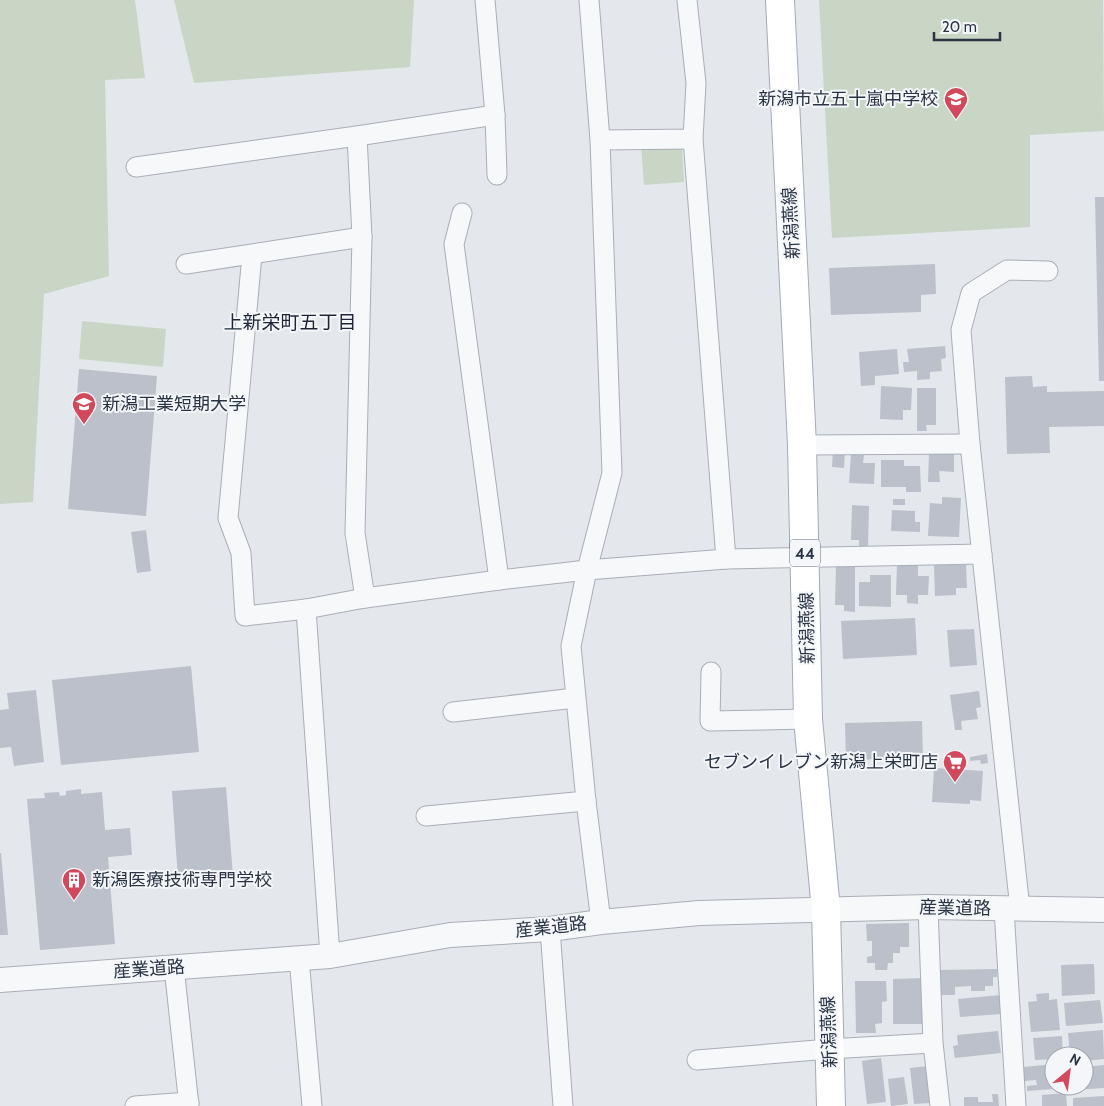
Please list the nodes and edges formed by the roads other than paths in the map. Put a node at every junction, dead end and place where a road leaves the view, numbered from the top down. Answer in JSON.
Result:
{"nodes":[{"id":1,"x":485,"y":0,"type":"edge"},
{"id":2,"x":589,"y":0,"type":"edge"},
{"id":3,"x":687,"y":0,"type":"edge"},
{"id":4,"x":780,"y":0,"type":"edge"},
{"id":5,"x":495,"y":116,"type":"junction"},
{"id":6,"x":357,"y":136,"type":"junction"},
{"id":7,"x":693,"y":139,"type":"junction"},
{"id":8,"x":600,"y":140,"type":"junction"},
{"id":9,"x":136,"y":167,"type":"dead end"},
{"id":10,"x":497,"y":175,"type":"dead end"},
{"id":11,"x":462,"y":214,"type":"dead end"},
{"id":12,"x":362,"y":237,"type":"junction"},
{"id":13,"x":252,"y":255,"type":"junction"},
{"id":14,"x":186,"y":264,"type":"dead end"},
{"id":15,"x":1048,"y":271,"type":"dead end"},
{"id":16,"x":970,"y":444,"type":"junction"},
{"id":17,"x":802,"y":445,"type":"junction"},
{"id":18,"x":982,"y":554,"type":"junction"},
{"id":19,"x":805,"y":557,"type":"junction"},
{"id":20,"x":726,"y":559,"type":"junction"},
{"id":21,"x":587,"y":570,"type":"junction"},
{"id":22,"x":499,"y":580,"type":"junction"},
{"id":23,"x":365,"y":598,"type":"junction"},
{"id":24,"x":306,"y":610,"type":"junction"},
{"id":25,"x":711,"y":672,"type":"dead end"},
{"id":26,"x":575,"y":698,"type":"junction"},
{"id":27,"x":453,"y":712,"type":"dead end"},
{"id":28,"x":808,"y":719,"type":"junction"},
{"id":29,"x":586,"y":801,"type":"junction"},
{"id":30,"x":426,"y":816,"type":"dead end"},
{"id":31,"x":928,"y":907,"type":"junction"},
{"id":32,"x":1012,"y":909,"type":"junction"},
{"id":33,"x":826,"y":910,"type":"junction"},
{"id":34,"x":1104,"y":910,"type":"edge"},
{"id":35,"x":601,"y":922,"type":"junction"},
{"id":36,"x":550,"y":929,"type":"junction"},
{"id":37,"x":330,"y":956,"type":"junction"},
{"id":38,"x":299,"y":958,"type":"junction"},
{"id":39,"x":174,"y":967,"type":"junction"},
{"id":40,"x":0,"y":980,"type":"edge"},
{"id":41,"x":933,"y":1044,"type":"junction"},
{"id":42,"x":829,"y":1049,"type":"junction"},
{"id":43,"x":698,"y":1060,"type":"dead end"},
{"id":44,"x":189,"y":1104,"type":"edge"},
{"id":45,"x":135,"y":1106,"type":"edge"},
{"id":46,"x":312,"y":1106,"type":"edge"},
{"id":47,"x":563,"y":1106,"type":"edge"},
{"id":48,"x":831,"y":1106,"type":"edge"},
{"id":49,"x":940,"y":1106,"type":"edge"},
{"id":50,"x":1016,"y":1106,"type":"edge"}],
"edges":[{"from":1,"to":5,"type":"street"},
{"from":2,"to":8,"type":"street"},
{"from":3,"to":7,"type":"street"},
{"from":4,"to":17,"type":"main road","name":"新潟燕線","number":"44"},
{"from":5,"to":6,"type":"street"},
{"from":5,"to":10,"type":"street"},
{"from":6,"to":9,"type":"street"},
{"from":6,"to":12,"type":"street"},
{"from":7,"to":8,"type":"street"},
{"from":7,"to":20,"type":"street"},
{"from":8,"to":21,"type":"street"},
{"from":11,"to":22,"type":"street"},
{"from":12,"to":13,"type":"street"},
{"from":12,"to":23,"type":"street"},
{"from":13,"to":14,"type":"street"},
{"from":13,"to":24,"type":"street"},
{"from":15,"to":16,"type":"street"},
{"from":16,"to":17,"type":"street"},
{"from":16,"to":18,"type":"street"},
{"from":17,"to":19,"type":"main road","name":"新潟燕線","number":"44"},
{"from":18,"to":19,"type":"street"},
{"from":18,"to":32,"type":"street"},
{"from":19,"to":20,"type":"street"},
{"from":19,"to":28,"type":"main road","name":"新潟燕線","number":"44"},
{"from":20,"to":21,"type":"street"},
{"from":21,"to":22,"type":"street"},
{"from":21,"to":26,"type":"street"},
{"from":22,"to":23,"type":"street"},
{"from":23,"to":24,"type":"street"},
{"from":24,"to":37,"type":"street"},
{"from":25,"to":28,"type":"street"},
{"from":26,"to":27,"type":"street"},
{"from":26,"to":29,"type":"street"},
{"from":28,"to":33,"type":"main road","name":"新潟燕線","number":"44"},
{"from":29,"to":30,"type":"street"},
{"from":29,"to":35,"type":"street"},
{"from":31,"to":32,"type":"street","name":"産業道路"},
{"from":31,"to":33,"type":"street","name":"産業道路"},
{"from":31,"to":41,"type":"street"},
{"from":32,"to":34,"type":"street","name":"産業道路"},
{"from":32,"to":50,"type":"street"},
{"from":33,"to":35,"type":"street","name":"産業道路"},
{"from":33,"to":42,"type":"main road","name":"新潟燕線","number":"44"},
{"from":35,"to":36,"type":"street","name":"産業道路"},
{"from":36,"to":37,"type":"street","name":"産業道路"},
{"from":36,"to":47,"type":"street"},
{"from":37,"to":38,"type":"street","name":"産業道路"},
{"from":38,"to":39,"type":"street","name":"産業道路"},
{"from":38,"to":46,"type":"street"},
{"from":39,"to":40,"type":"street","name":"産業道路"},
{"from":39,"to":44,"type":"street"},
{"from":41,"to":42,"type":"street"},
{"from":41,"to":49,"type":"street"},
{"from":42,"to":43,"type":"street"},
{"from":42,"to":48,"type":"main road","name":"新潟燕線","number":"44"},
{"from":44,"to":45,"type":"street"}]}
